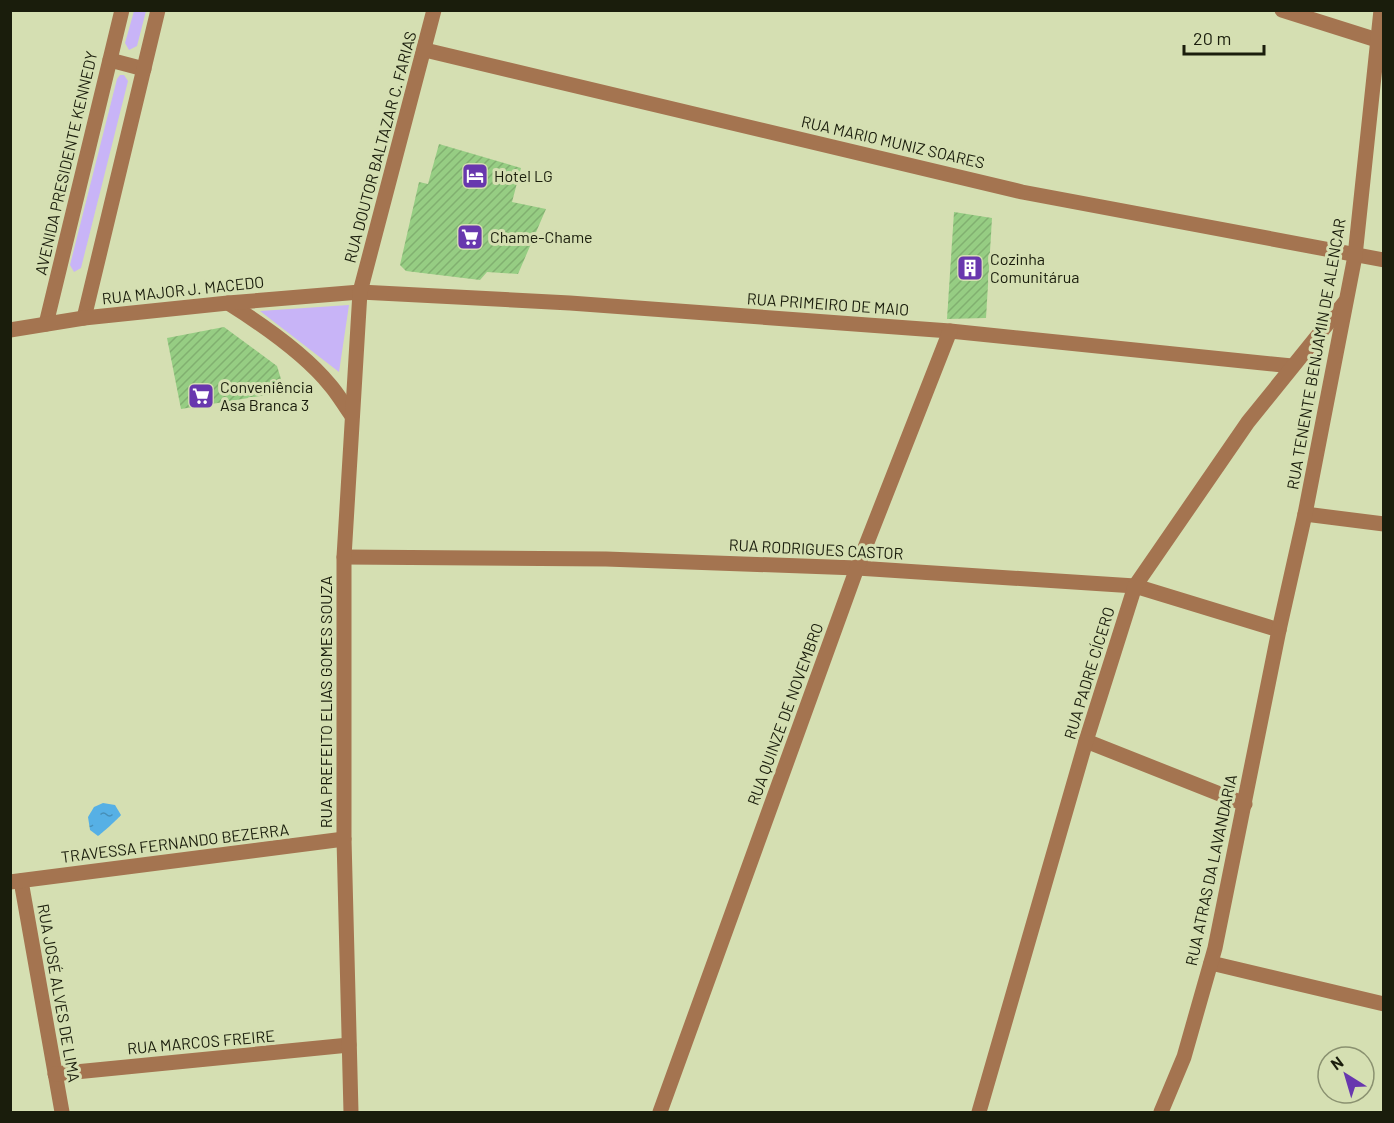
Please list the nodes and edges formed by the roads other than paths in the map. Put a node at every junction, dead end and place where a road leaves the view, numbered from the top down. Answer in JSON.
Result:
{"nodes":[{"id":1,"x":122,"y":10,"type":"edge"},
{"id":2,"x":159,"y":10,"type":"edge"},
{"id":3,"x":434,"y":10,"type":"edge"},
{"id":4,"x":1282,"y":10,"type":"edge"},
{"id":5,"x":1381,"y":10,"type":"edge"},
{"id":6,"x":1377,"y":39,"type":"junction"},
{"id":7,"x":425,"y":50,"type":"junction"},
{"id":8,"x":110,"y":60,"type":"junction"},
{"id":9,"x":144,"y":69,"type":"junction"},
{"id":10,"x":1355,"y":256,"type":"junction"},
{"id":11,"x":1383,"y":260,"type":"edge"},
{"id":12,"x":360,"y":292,"type":"junction"},
{"id":13,"x":1346,"y":301,"type":"junction"},
{"id":14,"x":228,"y":303,"type":"junction"},
{"id":15,"x":84,"y":318,"type":"junction"},
{"id":16,"x":46,"y":324,"type":"junction"},
{"id":17,"x":10,"y":330,"type":"edge"},
{"id":18,"x":950,"y":331,"type":"junction"},
{"id":19,"x":1292,"y":366,"type":"junction"},
{"id":20,"x":352,"y":416,"type":"junction"},
{"id":21,"x":1305,"y":514,"type":"junction"},
{"id":22,"x":1383,"y":524,"type":"edge"},
{"id":23,"x":344,"y":557,"type":"junction"},
{"id":24,"x":857,"y":568,"type":"junction"},
{"id":25,"x":1135,"y":586,"type":"junction"},
{"id":26,"x":1279,"y":630,"type":"junction"},
{"id":27,"x":1086,"y":741,"type":"junction"},
{"id":28,"x":1245,"y":804,"type":"junction"},
{"id":29,"x":344,"y":839,"type":"junction"},
{"id":30,"x":16,"y":881,"type":"edge"},
{"id":31,"x":1211,"y":963,"type":"junction"},
{"id":32,"x":1383,"y":1004,"type":"edge"},
{"id":33,"x":349,"y":1046,"type":"junction"},
{"id":34,"x":55,"y":1074,"type":"junction"},
{"id":35,"x":62,"y":1113,"type":"edge"},
{"id":36,"x":351,"y":1113,"type":"edge"},
{"id":37,"x":660,"y":1113,"type":"edge"},
{"id":38,"x":979,"y":1113,"type":"edge"},
{"id":39,"x":1161,"y":1113,"type":"edge"}],
"edges":[{"from":1,"to":8,"type":"street","name":"AVENIDA PRESIDENTE KENNEDY"},
{"from":2,"to":9,"type":"street"},
{"from":3,"to":7,"type":"street","name":"RUA DOUTOR BALTAZAR C. FARIAS"},
{"from":4,"to":6,"type":"street"},
{"from":5,"to":6,"type":"street","name":"RUA TENENTE BENJAMIN DE ALENCAR"},
{"from":6,"to":10,"type":"street","name":"RUA TENENTE BENJAMIN DE ALENCAR"},
{"from":7,"to":10,"type":"street","name":"RUA MARIO MUNIZ SOARES"},
{"from":7,"to":12,"type":"street","name":"RUA DOUTOR BALTAZAR C. FARIAS"},
{"from":8,"to":9,"type":"street"},
{"from":8,"to":16,"type":"street","name":"AVENIDA PRESIDENTE KENNEDY"},
{"from":9,"to":15,"type":"street"},
{"from":10,"to":11,"type":"street","name":"RUA MARIO MUNIZ SOARES"},
{"from":10,"to":13,"type":"street","name":"RUA TENENTE BENJAMIN DE ALENCAR"},
{"from":12,"to":14,"type":"street","name":"RUA MAJOR J. MACEDO"},
{"from":12,"to":18,"type":"street","name":"RUA PRIMEIRO DE MAIO"},
{"from":12,"to":20,"type":"street","name":"RUA PREFEITO ELIAS GOMES SOUZA"},
{"from":13,"to":19,"type":"street","name":"RUA PADRE CÍCERO"},
{"from":13,"to":21,"type":"street","name":"RUA TENENTE BENJAMIN DE ALENCAR"},
{"from":14,"to":15,"type":"street","name":"RUA MAJOR J. MACEDO"},
{"from":14,"to":20,"type":"street"},
{"from":15,"to":16,"type":"street","name":"RUA MAJOR J. MACEDO"},
{"from":16,"to":17,"type":"street","name":"RUA MAJOR J. MACEDO"},
{"from":18,"to":19,"type":"street","name":"RUA PRIMEIRO DE MAIO"},
{"from":18,"to":24,"type":"street","name":"RUA QUINZE DE NOVEMBRO"},
{"from":19,"to":25,"type":"street","name":"RUA PADRE CÍCERO"},
{"from":20,"to":23,"type":"street","name":"RUA PREFEITO ELIAS GOMES SOUZA"},
{"from":21,"to":22,"type":"street"},
{"from":21,"to":26,"type":"street","name":"RUA TENENTE BENJAMIN DE ALENCAR"},
{"from":23,"to":24,"type":"street","name":"RUA RODRIGUES CASTOR"},
{"from":23,"to":29,"type":"street","name":"RUA PREFEITO ELIAS GOMES SOUZA"},
{"from":24,"to":25,"type":"street","name":"RUA RODRIGUES CASTOR"},
{"from":24,"to":37,"type":"street","name":"RUA QUINZE DE NOVEMBRO"},
{"from":25,"to":26,"type":"street","name":"RUA RODRIGUES CASTOR"},
{"from":25,"to":27,"type":"street","name":"RUA PADRE CÍCERO"},
{"from":26,"to":28,"type":"street","name":"RUA ATRAS DA LAVANDARIA"},
{"from":27,"to":28,"type":"street"},
{"from":27,"to":38,"type":"street","name":"RUA PADRE CÍCERO"},
{"from":28,"to":31,"type":"street","name":"RUA ATRAS DA LAVANDARIA"},
{"from":29,"to":30,"type":"street","name":"TRAVESSA FERNANDO BEZERRA"},
{"from":29,"to":33,"type":"street","name":"RUA PREFEITO ELIAS GOMES SOUZA"},
{"from":30,"to":34,"type":"street","name":"RUA JOSÉ ALVES DE LIMA"},
{"from":31,"to":32,"type":"street"},
{"from":31,"to":39,"type":"street","name":"RUA ATRAS DA LAVANDARIA"},
{"from":33,"to":34,"type":"street","name":"RUA MARCOS FREIRE"},
{"from":33,"to":36,"type":"street","name":"RUA PREFEITO ELIAS GOMES SOUZA"},
{"from":34,"to":35,"type":"street","name":"RUA JOSÉ ALVES DE LIMA"}]}
